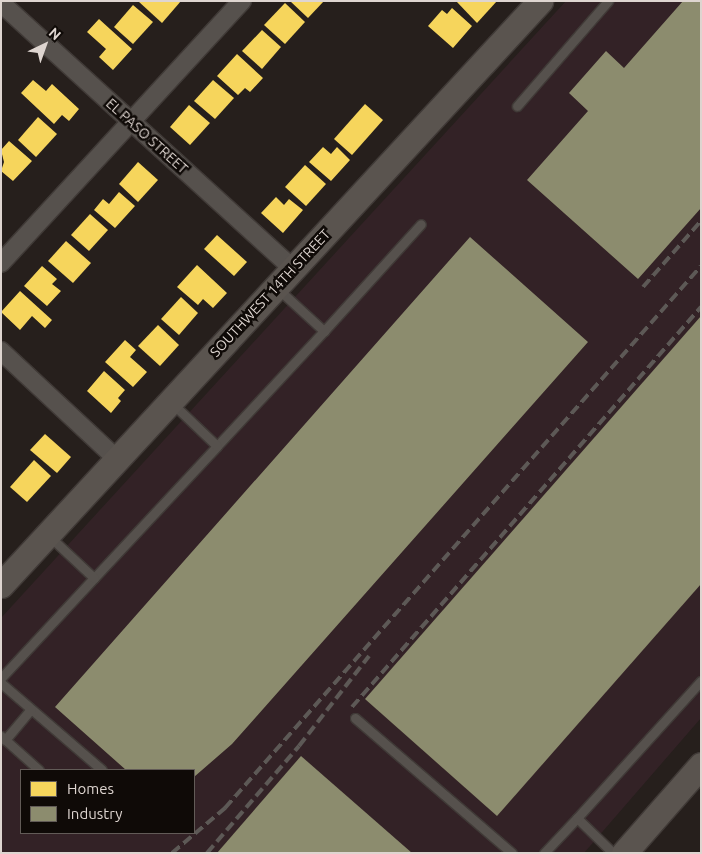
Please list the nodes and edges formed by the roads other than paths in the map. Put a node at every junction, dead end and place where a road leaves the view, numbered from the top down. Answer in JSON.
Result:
{"nodes":[{"id":1,"x":242,"y":1,"type":"edge"},
{"id":2,"x":540,"y":1,"type":"edge"},
{"id":3,"x":608,"y":1,"type":"edge"},
{"id":4,"x":1,"y":3,"type":"edge"},
{"id":5,"x":517,"y":106,"type":"dead end"},
{"id":6,"x":132,"y":122,"type":"junction"},
{"id":7,"x":421,"y":224,"type":"dead end"},
{"id":8,"x":1,"y":262,"type":"edge"},
{"id":9,"x":293,"y":269,"type":"junction"},
{"id":10,"x":276,"y":287,"type":"junction"},
{"id":11,"x":324,"y":330,"type":"junction"},
{"id":12,"x":1,"y":351,"type":"edge"},
{"id":13,"x":170,"y":401,"type":"junction"},
{"id":14,"x":217,"y":446,"type":"junction"},
{"id":15,"x":117,"y":459,"type":"junction"},
{"id":16,"x":47,"y":535,"type":"junction"},
{"id":17,"x":94,"y":578,"type":"junction"},
{"id":18,"x":1,"y":585,"type":"edge"},
{"id":19,"x":1,"y":678,"type":"edge"},
{"id":20,"x":701,"y":681,"type":"edge"},
{"id":21,"x":1,"y":683,"type":"edge"},
{"id":22,"x":31,"y":709,"type":"junction"},
{"id":23,"x":355,"y":718,"type":"dead end"},
{"id":24,"x":3,"y":738,"type":"edge"},
{"id":25,"x":701,"y":765,"type":"edge"},
{"id":26,"x":38,"y":769,"type":"edge"},
{"id":27,"x":101,"y":769,"type":"edge"},
{"id":28,"x":577,"y":818,"type":"junction"},
{"id":29,"x":512,"y":853,"type":"edge"},
{"id":30,"x":544,"y":853,"type":"edge"},
{"id":31,"x":613,"y":853,"type":"edge"},
{"id":32,"x":624,"y":853,"type":"edge"}],
"edges":[{"from":1,"to":6,"type":"street"},
{"from":2,"to":9,"type":"street","name":"SOUTHWEST 14TH STREET"},
{"from":3,"to":5,"type":"lane"},
{"from":4,"to":6,"type":"street","name":"EL PASO STREET"},
{"from":6,"to":8,"type":"street"},
{"from":6,"to":9,"type":"street","name":"EL PASO STREET"},
{"from":7,"to":11,"type":"lane"},
{"from":9,"to":10,"type":"street","name":"SOUTHWEST 14TH STREET"},
{"from":10,"to":11,"type":"lane"},
{"from":10,"to":13,"type":"street","name":"SOUTHWEST 14TH STREET"},
{"from":11,"to":14,"type":"lane"},
{"from":12,"to":15,"type":"street"},
{"from":13,"to":14,"type":"lane"},
{"from":13,"to":15,"type":"street","name":"SOUTHWEST 14TH STREET"},
{"from":14,"to":17,"type":"lane"},
{"from":15,"to":16,"type":"street","name":"SOUTHWEST 14TH STREET"},
{"from":16,"to":17,"type":"lane"},
{"from":16,"to":18,"type":"street","name":"SOUTHWEST 14TH STREET"},
{"from":17,"to":19,"type":"lane"},
{"from":20,"to":28,"type":"lane"},
{"from":21,"to":22,"type":"lane"},
{"from":22,"to":24,"type":"lane"},
{"from":22,"to":27,"type":"lane"},
{"from":23,"to":29,"type":"lane"},
{"from":24,"to":26,"type":"lane"},
{"from":25,"to":32,"type":"street"},
{"from":28,"to":30,"type":"lane"},
{"from":28,"to":31,"type":"lane"}]}
